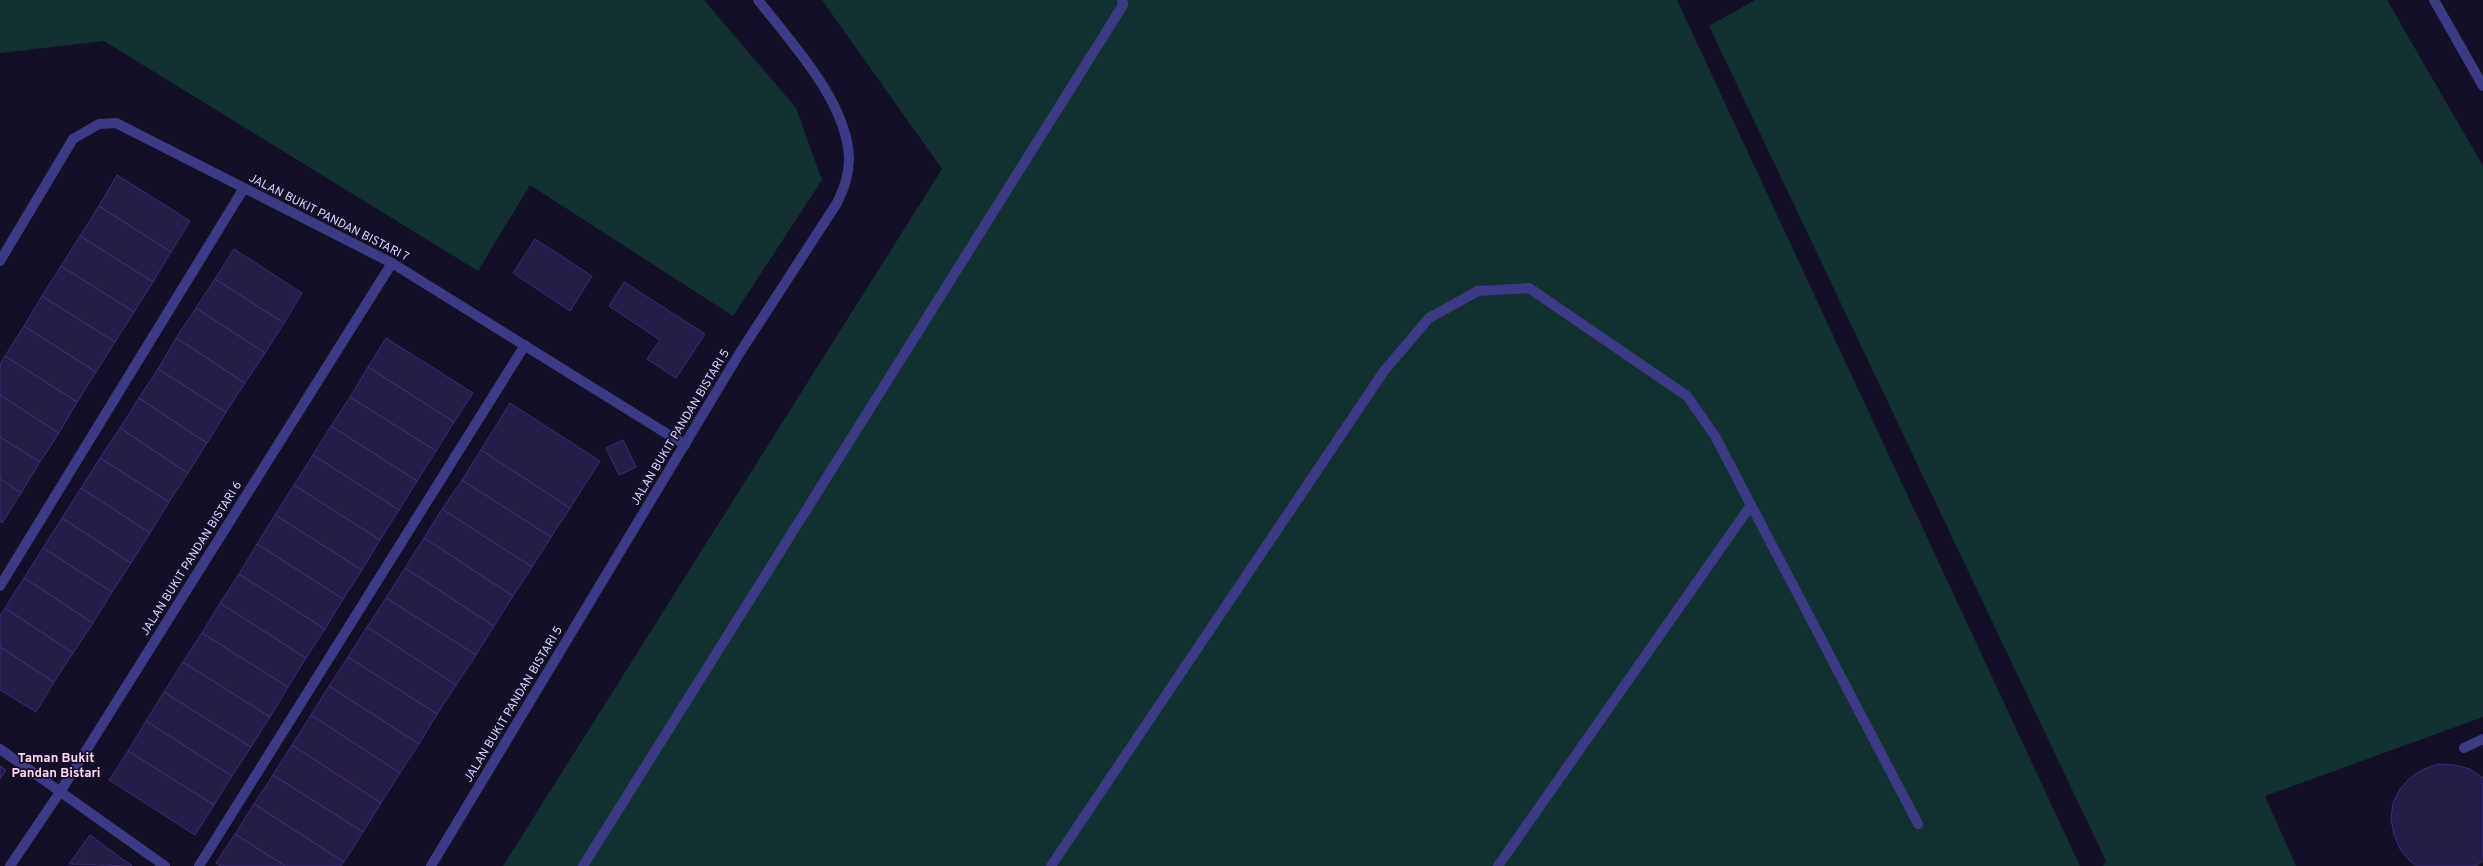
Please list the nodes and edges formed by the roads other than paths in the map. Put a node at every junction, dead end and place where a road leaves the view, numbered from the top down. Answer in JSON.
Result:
{"nodes":[{"id":1,"x":758,"y":0,"type":"edge"},
{"id":2,"x":1122,"y":0,"type":"edge"},
{"id":3,"x":2434,"y":0,"type":"edge"},
{"id":4,"x":2483,"y":86,"type":"edge"},
{"id":5,"x":244,"y":188,"type":"junction"},
{"id":6,"x":0,"y":261,"type":"edge"},
{"id":7,"x":392,"y":263,"type":"junction"},
{"id":8,"x":525,"y":345,"type":"junction"},
{"id":9,"x":685,"y":445,"type":"junction"},
{"id":10,"x":1751,"y":505,"type":"junction"},
{"id":11,"x":0,"y":586,"type":"edge"},
{"id":12,"x":2483,"y":739,"type":"edge"},
{"id":13,"x":2464,"y":748,"type":"dead end"},
{"id":14,"x":0,"y":749,"type":"edge"},
{"id":15,"x":60,"y":792,"type":"junction"},
{"id":16,"x":1918,"y":824,"type":"dead end"},
{"id":17,"x":10,"y":866,"type":"edge"},
{"id":18,"x":164,"y":866,"type":"edge"},
{"id":19,"x":199,"y":866,"type":"edge"},
{"id":20,"x":431,"y":866,"type":"edge"},
{"id":21,"x":584,"y":866,"type":"edge"},
{"id":22,"x":1052,"y":866,"type":"edge"},
{"id":23,"x":1498,"y":866,"type":"edge"}],
"edges":[{"from":1,"to":9,"type":"street","name":"JALAN BUKIT PANDAN BISTARI 5"},
{"from":2,"to":21,"type":"street"},
{"from":3,"to":4,"type":"street"},
{"from":5,"to":6,"type":"street","name":"JALAN BUKIT PANDAN BISTARI 7"},
{"from":5,"to":7,"type":"street","name":"JALAN BUKIT PANDAN BISTARI 7"},
{"from":5,"to":11,"type":"street"},
{"from":7,"to":8,"type":"street","name":"JALAN BUKIT PANDAN BISTARI 7"},
{"from":7,"to":15,"type":"street","name":"JALAN BUKIT PANDAN BISTARI 6"},
{"from":8,"to":9,"type":"street","name":"JALAN BUKIT PANDAN BISTARI 7"},
{"from":8,"to":19,"type":"street"},
{"from":9,"to":20,"type":"street","name":"JALAN BUKIT PANDAN BISTARI 5"},
{"from":10,"to":16,"type":"street"},
{"from":10,"to":22,"type":"street"},
{"from":10,"to":23,"type":"street"},
{"from":12,"to":13,"type":"street"},
{"from":14,"to":15,"type":"street"},
{"from":15,"to":17,"type":"street","name":"JALAN BUKIT PANDAN BISTARI 6"},
{"from":15,"to":18,"type":"street"}]}
